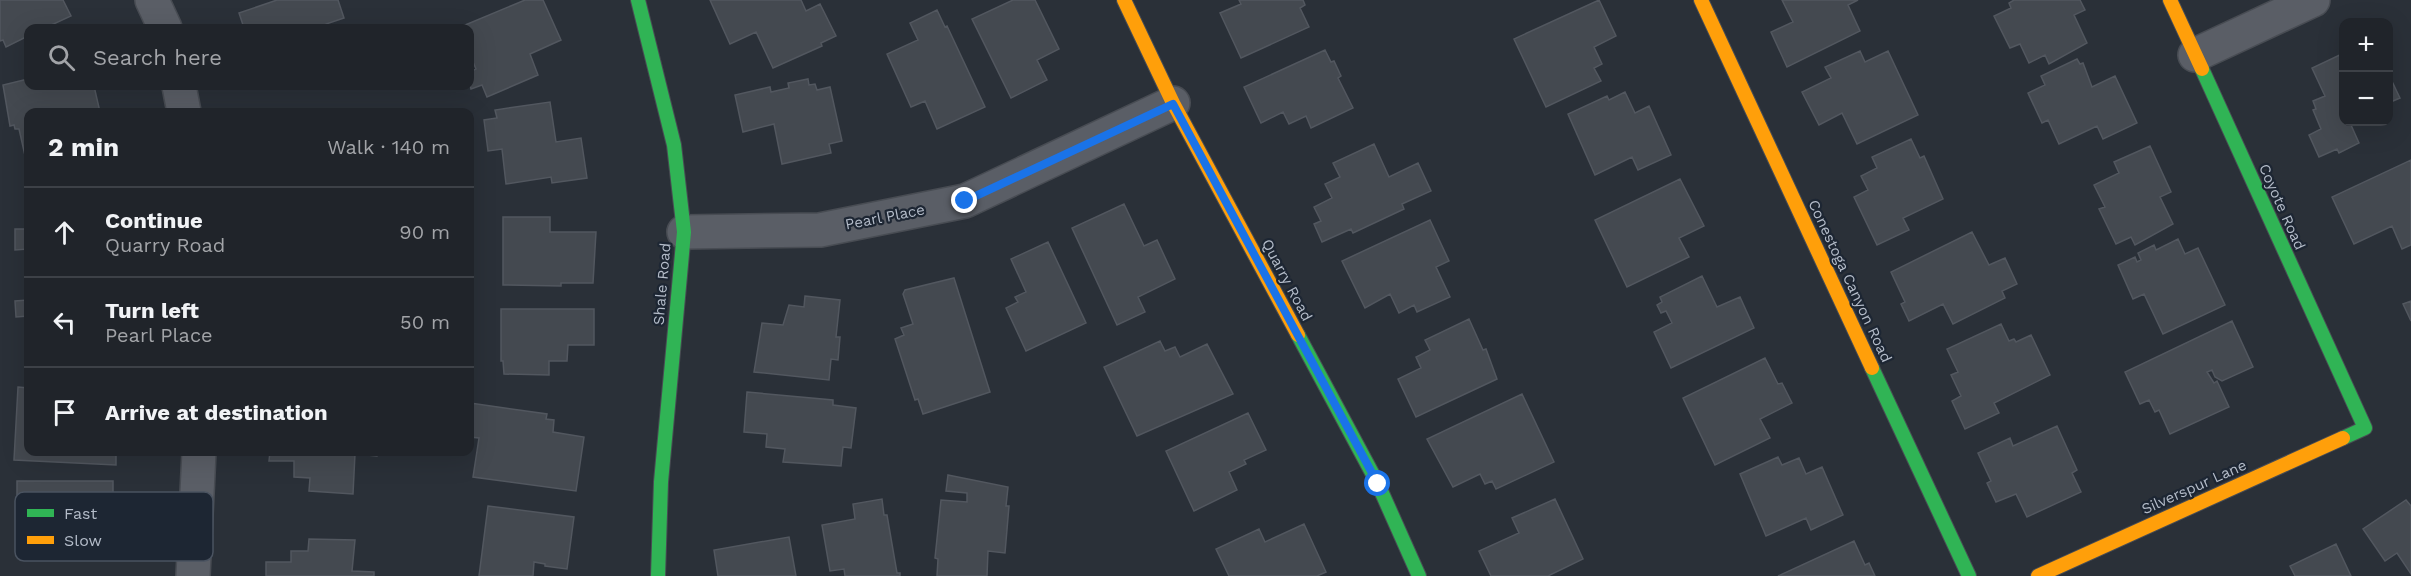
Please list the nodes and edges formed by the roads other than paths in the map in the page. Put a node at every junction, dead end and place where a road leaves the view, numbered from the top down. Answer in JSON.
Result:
{"nodes":[{"id":1,"x":152,"y":0,"type":"edge"},
{"id":2,"x":638,"y":0,"type":"edge"},
{"id":3,"x":1124,"y":0,"type":"edge"},
{"id":4,"x":1701,"y":0,"type":"edge"},
{"id":5,"x":2170,"y":0,"type":"edge"},
{"id":6,"x":2313,"y":0,"type":"edge"},
{"id":7,"x":163,"y":24,"type":"edge"},
{"id":8,"x":2195,"y":55,"type":"junction"},
{"id":9,"x":180,"y":90,"type":"edge"},
{"id":10,"x":1173,"y":104,"type":"junction"},
{"id":11,"x":183,"y":108,"type":"edge"},
{"id":12,"x":684,"y":232,"type":"junction"},
{"id":13,"x":2365,"y":428,"type":"joint"},
{"id":14,"x":199,"y":456,"type":"edge"},
{"id":15,"x":197,"y":492,"type":"edge"},
{"id":16,"x":194,"y":561,"type":"edge"},
{"id":17,"x":193,"y":576,"type":"edge"},
{"id":18,"x":658,"y":576,"type":"edge"},
{"id":19,"x":1419,"y":576,"type":"edge"},
{"id":20,"x":1969,"y":576,"type":"edge"},
{"id":21,"x":2038,"y":576,"type":"edge"}],
"edges":[{"from":1,"to":7,"type":"street"},
{"from":2,"to":12,"type":"street","name":"Shale Road"},
{"from":3,"to":10,"type":"street","name":"Quarry Road"},
{"from":4,"to":20,"type":"street","name":"Conestoga Canyon Road"},
{"from":5,"to":8,"type":"street","name":"Coyote Road"},
{"from":6,"to":8,"type":"street"},
{"from":8,"to":13,"type":"street","name":"Coyote Road"},
{"from":9,"to":11,"type":"street"},
{"from":10,"to":12,"type":"street","name":"Pearl Place"},
{"from":10,"to":19,"type":"street","name":"Quarry Road"},
{"from":12,"to":18,"type":"street","name":"Shale Road"},
{"from":13,"to":21,"type":"street","name":"Silverspur Lane"},
{"from":14,"to":15,"type":"street"},
{"from":16,"to":17,"type":"street"}]}
